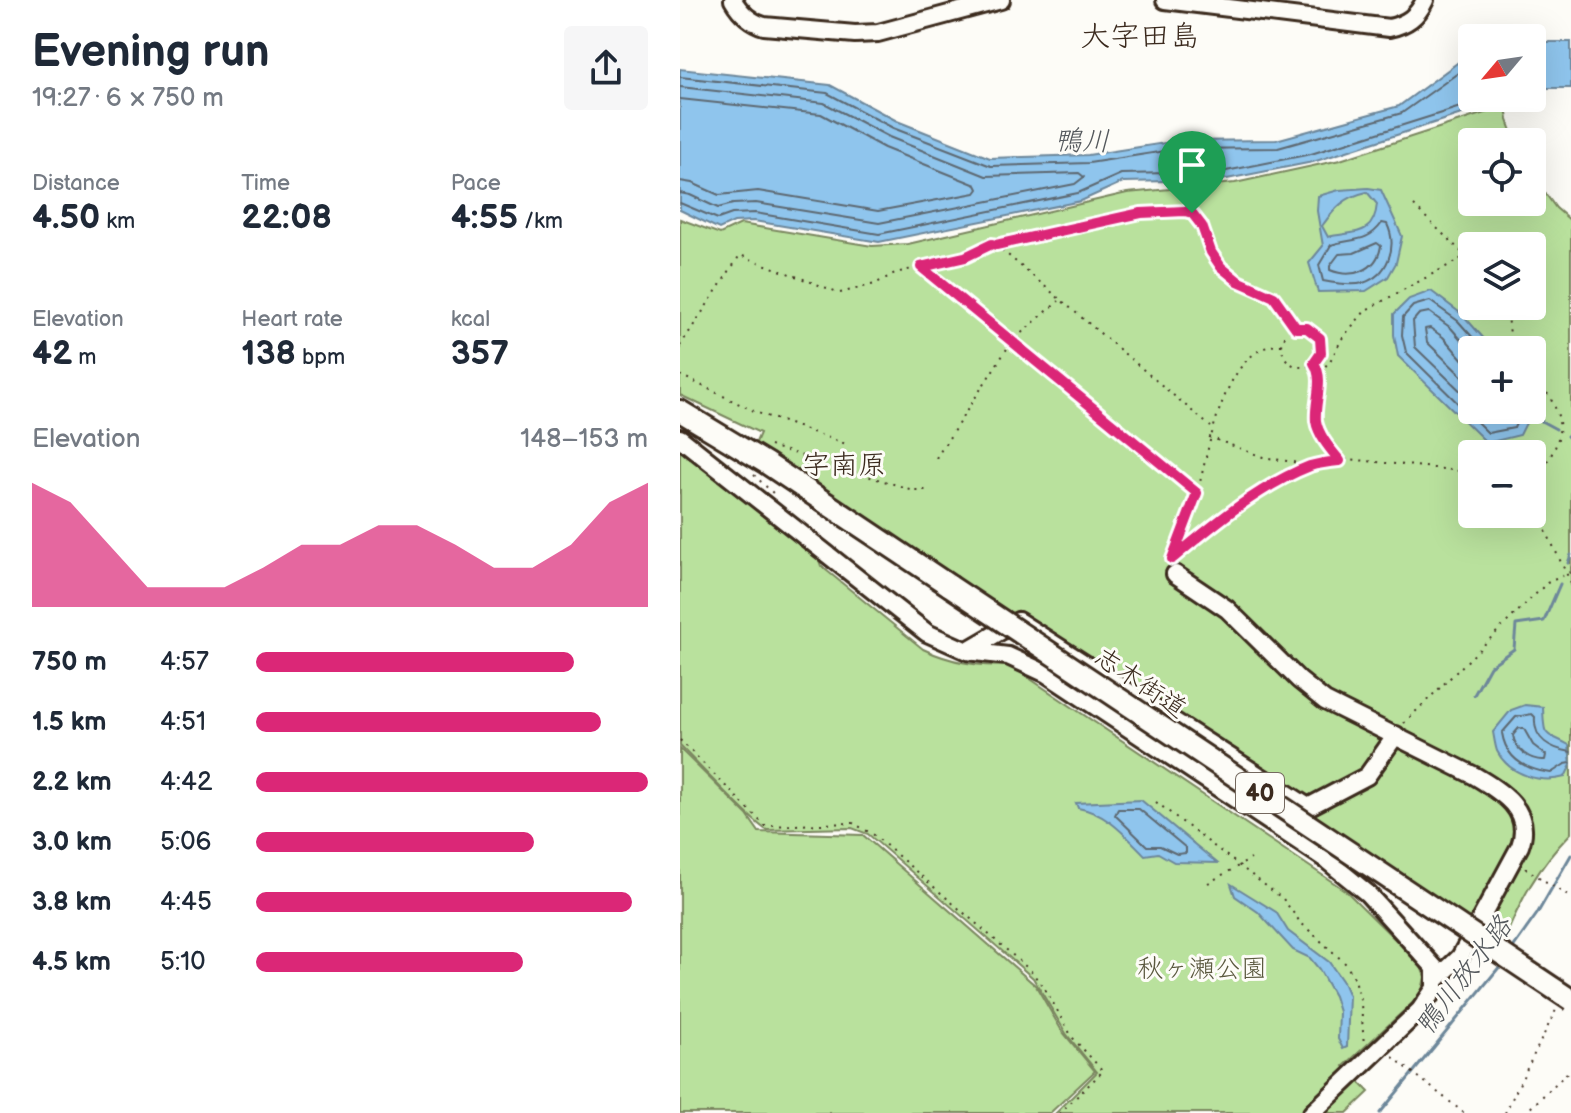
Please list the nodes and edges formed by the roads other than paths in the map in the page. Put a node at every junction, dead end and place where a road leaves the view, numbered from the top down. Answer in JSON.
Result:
{"nodes":[{"id":1,"x":733,"y":0,"type":"edge"},
{"id":2,"x":1001,"y":0,"type":"edge"},
{"id":3,"x":1165,"y":0,"type":"edge"},
{"id":4,"x":1425,"y":0,"type":"edge"},
{"id":5,"x":680,"y":411,"type":"edge"},
{"id":6,"x":680,"y":438,"type":"edge"},
{"id":7,"x":1175,"y":574,"type":"dead end"},
{"id":8,"x":967,"y":651,"type":"junction"},
{"id":9,"x":1396,"y":735,"type":"junction"},
{"id":10,"x":1308,"y":807,"type":"junction"},
{"id":11,"x":1287,"y":834,"type":"junction"},
{"id":12,"x":1437,"y":979,"type":"junction"},
{"id":13,"x":1564,"y":1004,"type":"edge"},
{"id":14,"x":1312,"y":1113,"type":"edge"}],
"edges":[{"from":1,"to":2,"type":"street"},
{"from":3,"to":4,"type":"street"},
{"from":5,"to":13,"type":"main road","name":"志木街道","number":"40","bridge":true},
{"from":6,"to":8,"type":"street"},
{"from":7,"to":9,"type":"street"},
{"from":8,"to":10,"type":"street"},
{"from":8,"to":11,"type":"street"},
{"from":9,"to":10,"type":"street"},
{"from":9,"to":12,"type":"street"},
{"from":10,"to":11,"type":"street"},
{"from":11,"to":12,"type":"street"},
{"from":12,"to":14,"type":"street"}]}
